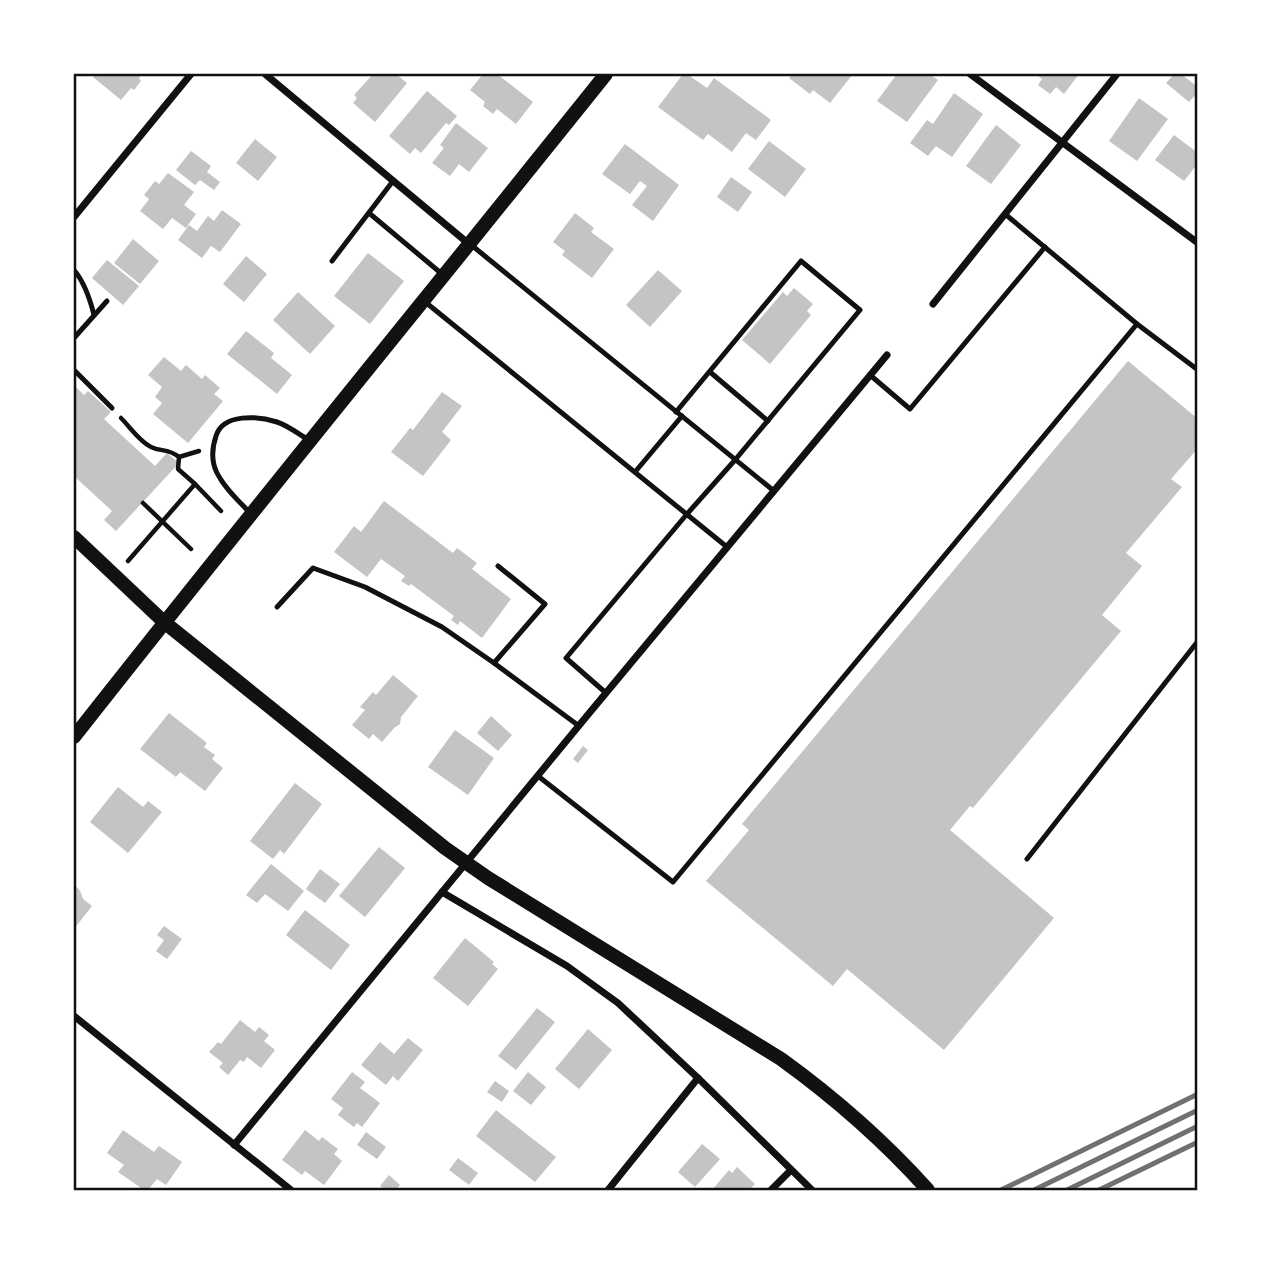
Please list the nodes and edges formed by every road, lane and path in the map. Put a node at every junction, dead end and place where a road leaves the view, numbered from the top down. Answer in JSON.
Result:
{"nodes":[{"id":1,"x":191,"y":74,"type":"edge"},
{"id":2,"x":265,"y":74,"type":"edge"},
{"id":3,"x":606,"y":74,"type":"edge"},
{"id":4,"x":970,"y":74,"type":"edge"},
{"id":5,"x":1117,"y":74,"type":"edge"},
{"id":6,"x":1062,"y":142,"type":"junction"},
{"id":7,"x":393,"y":181,"type":"junction"},
{"id":8,"x":369,"y":214,"type":"junction"},
{"id":9,"x":1005,"y":214,"type":"junction"},
{"id":10,"x":74,"y":217,"type":"edge"},
{"id":11,"x":1198,"y":243,"type":"edge"},
{"id":12,"x":470,"y":244,"type":"junction"},
{"id":13,"x":1045,"y":247,"type":"junction"},
{"id":14,"x":332,"y":261,"type":"dead end"},
{"id":15,"x":74,"y":270,"type":"edge"},
{"id":16,"x":444,"y":276,"type":"junction"},
{"id":17,"x":107,"y":301,"type":"dead end"},
{"id":18,"x":424,"y":301,"type":"junction"},
{"id":19,"x":933,"y":303,"type":"dead end"},
{"id":20,"x":94,"y":315,"type":"junction"},
{"id":21,"x":1137,"y":324,"type":"junction"},
{"id":22,"x":74,"y":338,"type":"edge"},
{"id":23,"x":887,"y":355,"type":"dead end"},
{"id":24,"x":74,"y":370,"type":"edge"},
{"id":25,"x":1198,"y":370,"type":"edge"},
{"id":26,"x":710,"y":372,"type":"junction"},
{"id":27,"x":870,"y":375,"type":"junction"},
{"id":28,"x":111,"y":408,"type":"joint"},
{"id":29,"x":679,"y":414,"type":"junction"},
{"id":30,"x":768,"y":421,"type":"junction"},
{"id":31,"x":310,"y":441,"type":"junction"},
{"id":32,"x":735,"y":460,"type":"junction"},
{"id":33,"x":635,"y":472,"type":"junction"},
{"id":34,"x":195,"y":484,"type":"junction"},
{"id":35,"x":774,"y":491,"type":"junction"},
{"id":36,"x":143,"y":503,"type":"dead end"},
{"id":37,"x":221,"y":511,"type":"dead end"},
{"id":38,"x":251,"y":514,"type":"junction"},
{"id":39,"x":687,"y":514,"type":"junction"},
{"id":40,"x":162,"y":522,"type":"junction"},
{"id":41,"x":74,"y":537,"type":"edge"},
{"id":42,"x":727,"y":547,"type":"junction"},
{"id":43,"x":191,"y":549,"type":"dead end"},
{"id":44,"x":128,"y":561,"type":"dead end"},
{"id":45,"x":498,"y":566,"type":"dead end"},
{"id":46,"x":277,"y":607,"type":"dead end"},
{"id":47,"x":164,"y":622,"type":"junction"},
{"id":48,"x":1198,"y":641,"type":"edge"},
{"id":49,"x":494,"y":663,"type":"junction"},
{"id":50,"x":606,"y":693,"type":"junction"},
{"id":51,"x":579,"y":726,"type":"junction"},
{"id":52,"x":74,"y":737,"type":"edge"},
{"id":53,"x":538,"y":776,"type":"junction"},
{"id":54,"x":1027,"y":859,"type":"dead end"},
{"id":55,"x":466,"y":864,"type":"junction"},
{"id":56,"x":442,"y":892,"type":"junction"},
{"id":57,"x":74,"y":1016,"type":"edge"},
{"id":58,"x":698,"y":1078,"type":"junction"},
{"id":59,"x":234,"y":1145,"type":"junction"},
{"id":60,"x":791,"y":1170,"type":"junction"},
{"id":61,"x":291,"y":1191,"type":"edge"},
{"id":62,"x":608,"y":1191,"type":"edge"},
{"id":63,"x":771,"y":1191,"type":"edge"},
{"id":64,"x":812,"y":1191,"type":"edge"},
{"id":65,"x":928,"y":1191,"type":"edge"}],
"edges":[{"from":1,"to":10,"type":"street"},
{"from":2,"to":7,"type":"street"},
{"from":3,"to":12,"type":"main road"},
{"from":4,"to":6,"type":"street"},
{"from":5,"to":6,"type":"street"},
{"from":6,"to":9,"type":"street"},
{"from":6,"to":11,"type":"street"},
{"from":7,"to":8,"type":"lane"},
{"from":7,"to":12,"type":"street"},
{"from":8,"to":14,"type":"lane"},
{"from":8,"to":16,"type":"lane"},
{"from":9,"to":13,"type":"lane"},
{"from":9,"to":19,"type":"street"},
{"from":12,"to":16,"type":"main road"},
{"from":12,"to":29,"type":"lane"},
{"from":13,"to":21,"type":"lane"},
{"from":13,"to":27,"type":"lane"},
{"from":15,"to":20,"type":"lane"},
{"from":16,"to":18,"type":"main road"},
{"from":17,"to":20,"type":"lane"},
{"from":18,"to":31,"type":"main road"},
{"from":18,"to":33,"type":"lane"},
{"from":20,"to":22,"type":"lane"},
{"from":21,"to":25,"type":"lane"},
{"from":21,"to":53,"type":"lane"},
{"from":23,"to":27,"type":"street"},
{"from":24,"to":28,"type":"lane"},
{"from":26,"to":29,"type":"lane"},
{"from":26,"to":30,"type":"lane"},
{"from":26,"to":30,"type":"lane"},
{"from":27,"to":35,"type":"street"},
{"from":28,"to":34,"type":"path"},
{"from":29,"to":32,"type":"lane"},
{"from":29,"to":33,"type":"lane"},
{"from":30,"to":32,"type":"lane"},
{"from":31,"to":38,"type":"main road"},
{"from":31,"to":38,"type":"lane"},
{"from":32,"to":35,"type":"lane"},
{"from":32,"to":39,"type":"lane"},
{"from":33,"to":39,"type":"lane"},
{"from":34,"to":37,"type":"path"},
{"from":34,"to":40,"type":"path"},
{"from":35,"to":42,"type":"street"},
{"from":36,"to":40,"type":"path"},
{"from":38,"to":47,"type":"main road"},
{"from":39,"to":42,"type":"lane"},
{"from":39,"to":50,"type":"lane"},
{"from":40,"to":43,"type":"path"},
{"from":40,"to":44,"type":"path"},
{"from":41,"to":47,"type":"main road"},
{"from":42,"to":50,"type":"street"},
{"from":45,"to":49,"type":"lane"},
{"from":46,"to":49,"type":"lane"},
{"from":47,"to":52,"type":"main road"},
{"from":47,"to":55,"type":"main road"},
{"from":48,"to":54,"type":"lane"},
{"from":49,"to":51,"type":"lane"},
{"from":50,"to":51,"type":"street"},
{"from":51,"to":53,"type":"street"},
{"from":53,"to":55,"type":"street"},
{"from":55,"to":56,"type":"street"},
{"from":55,"to":65,"type":"main road"},
{"from":56,"to":58,"type":"street"},
{"from":56,"to":59,"type":"street"},
{"from":57,"to":59,"type":"street"},
{"from":58,"to":60,"type":"street"},
{"from":58,"to":62,"type":"street"},
{"from":59,"to":61,"type":"street"},
{"from":60,"to":63,"type":"street"},
{"from":60,"to":64,"type":"street"}]}
